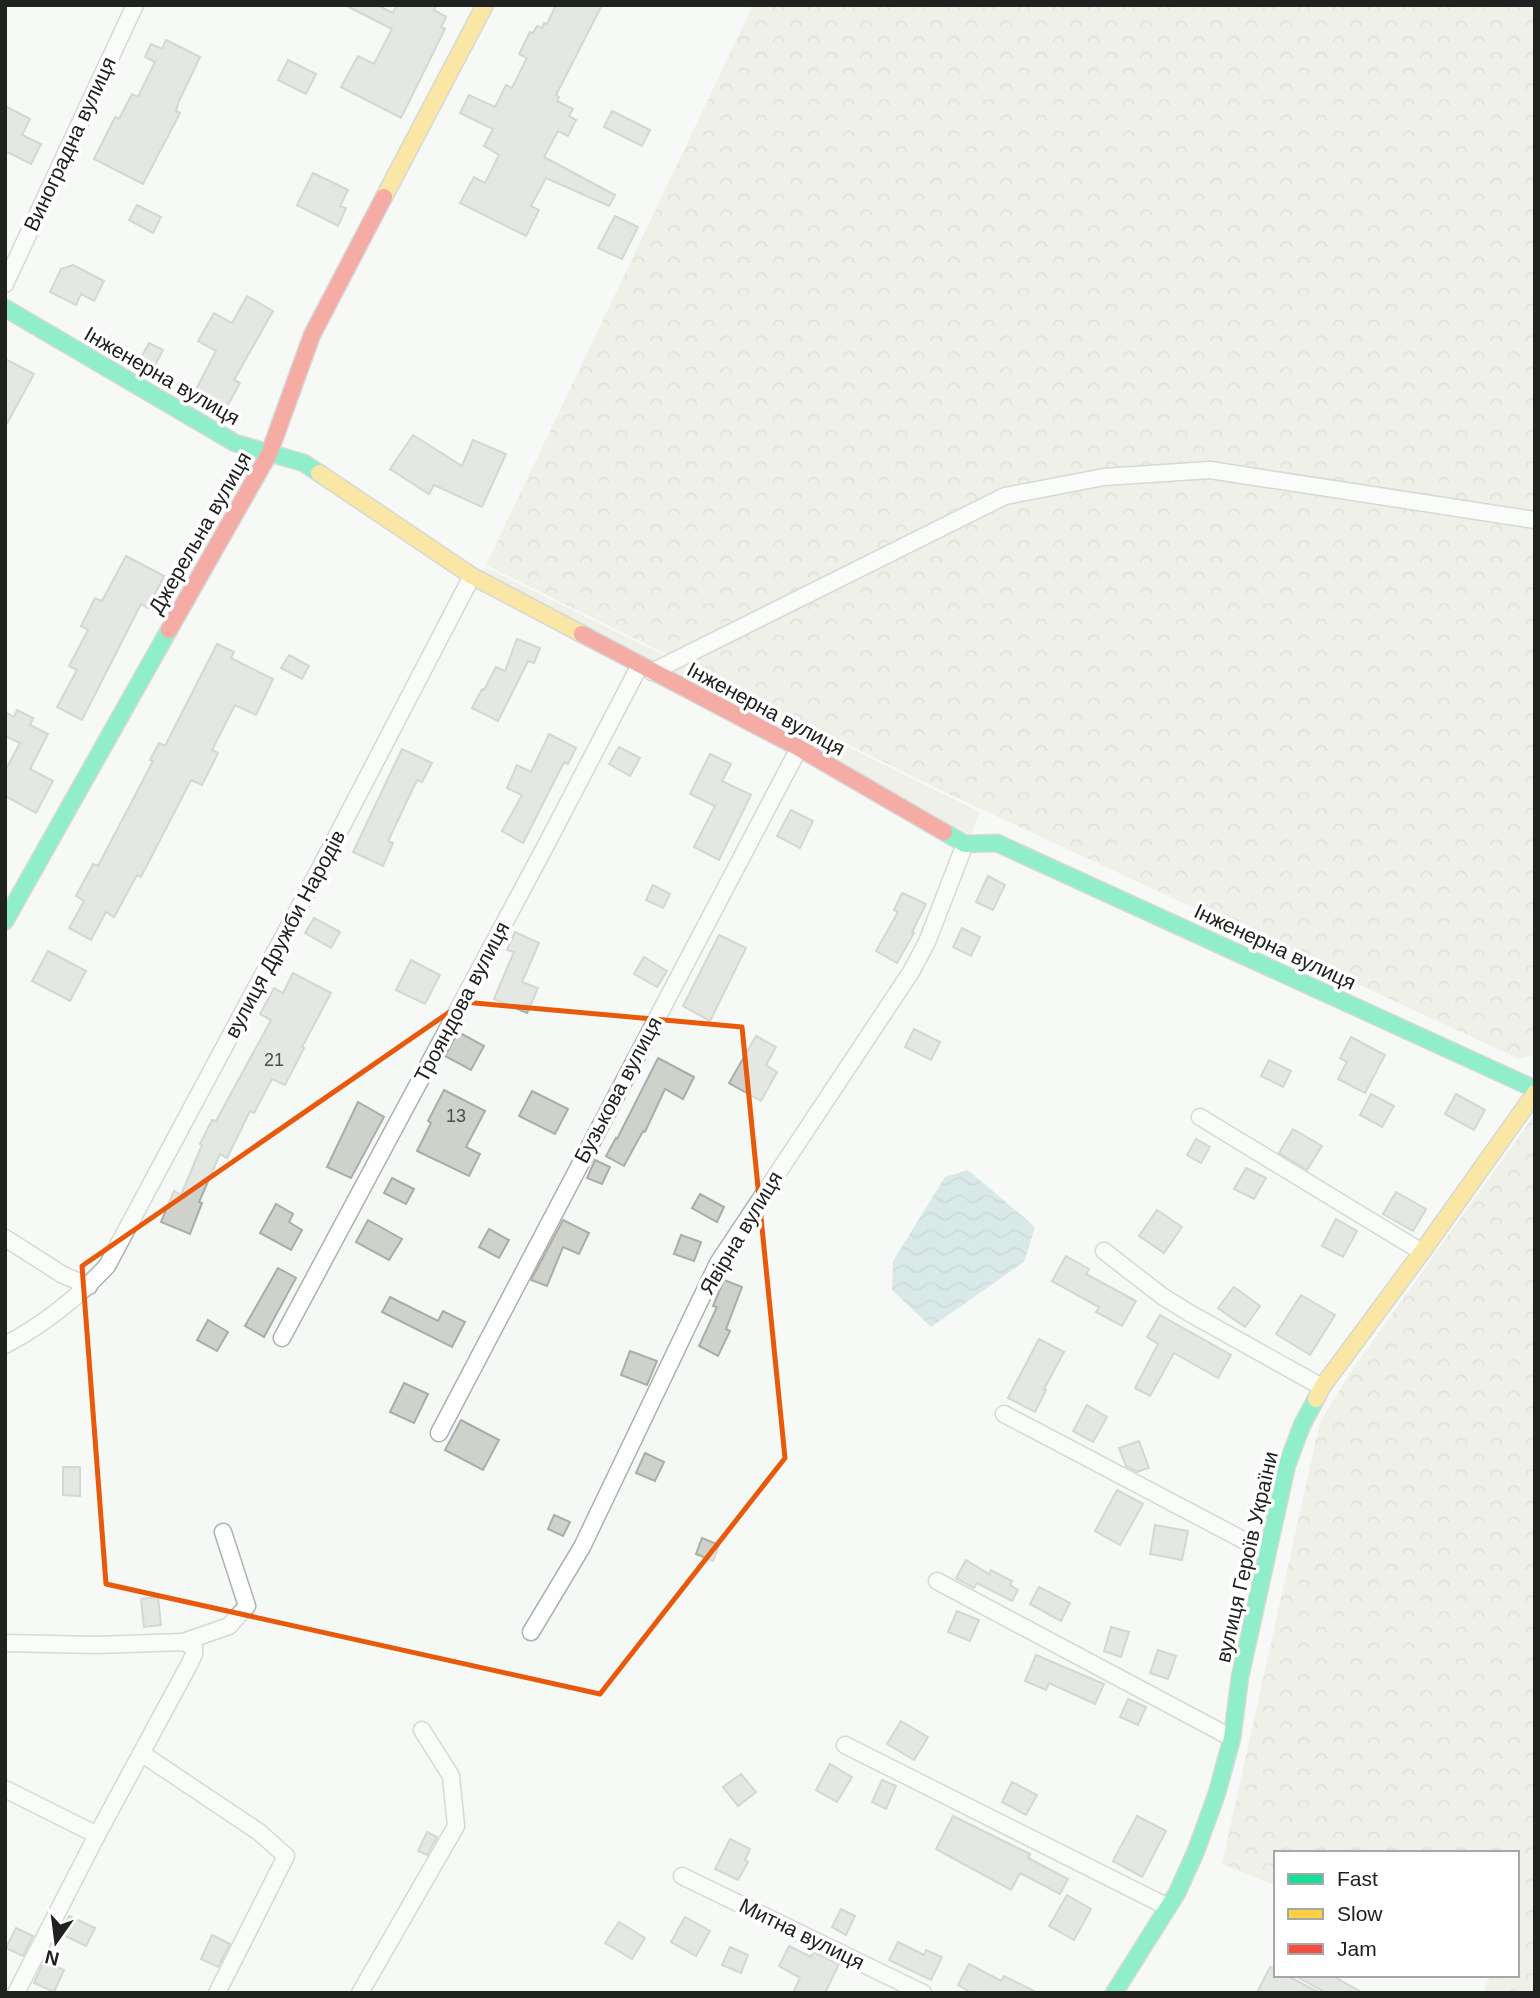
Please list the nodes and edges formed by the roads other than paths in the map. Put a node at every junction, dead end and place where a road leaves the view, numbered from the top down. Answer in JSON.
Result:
{"nodes":[{"id":1,"x":135,"y":5,"type":"edge"},
{"id":2,"x":485,"y":5,"type":"edge"},
{"id":3,"x":5,"y":284,"type":"edge"},
{"id":4,"x":5,"y":308,"type":"edge"},
{"id":5,"x":269,"y":454,"type":"junction"},
{"id":6,"x":1535,"y":520,"type":"edge"},
{"id":7,"x":472,"y":576,"type":"junction"},
{"id":8,"x":646,"y":668,"type":"junction"},
{"id":9,"x":799,"y":748,"type":"junction"},
{"id":10,"x":965,"y":844,"type":"junction"},
{"id":11,"x":5,"y":921,"type":"edge"},
{"id":12,"x":1535,"y":1091,"type":"edge"},
{"id":13,"x":1200,"y":1117,"type":"dead end"},
{"id":14,"x":5,"y":1238,"type":"edge"},
{"id":15,"x":1104,"y":1251,"type":"dead end"},
{"id":16,"x":1422,"y":1252,"type":"junction"},
{"id":17,"x":89,"y":1286,"type":"junction"},
{"id":18,"x":282,"y":1338,"type":"dead end"},
{"id":19,"x":5,"y":1345,"type":"edge"},
{"id":20,"x":1322,"y":1387,"type":"junction"},
{"id":21,"x":1004,"y":1414,"type":"dead end"},
{"id":22,"x":439,"y":1433,"type":"dead end"},
{"id":23,"x":223,"y":1532,"type":"dead end"},
{"id":24,"x":1266,"y":1552,"type":"junction"},
{"id":25,"x":937,"y":1581,"type":"dead end"},
{"id":26,"x":531,"y":1632,"type":"dead end"},
{"id":27,"x":183,"y":1642,"type":"junction"},
{"id":28,"x":5,"y":1643,"type":"edge"},
{"id":29,"x":422,"y":1730,"type":"dead end"},
{"id":30,"x":1232,"y":1738,"type":"junction"},
{"id":31,"x":845,"y":1745,"type":"dead end"},
{"id":32,"x":141,"y":1753,"type":"junction"},
{"id":33,"x":5,"y":1789,"type":"edge"},
{"id":34,"x":97,"y":1835,"type":"junction"},
{"id":35,"x":682,"y":1876,"type":"dead end"},
{"id":36,"x":1168,"y":1907,"type":"junction"},
{"id":37,"x":16,"y":1993,"type":"edge"},
{"id":38,"x":217,"y":1993,"type":"edge"},
{"id":39,"x":360,"y":1993,"type":"edge"},
{"id":40,"x":923,"y":1993,"type":"edge"},
{"id":41,"x":1114,"y":1993,"type":"edge"}],
"edges":[{"from":1,"to":3,"type":"street","name":"Виноградна вулиця"},
{"from":2,"to":5,"type":"street","name":"Джерельна вулиця"},
{"from":4,"to":5,"type":"street","name":"Інженерна вулиця"},
{"from":5,"to":7,"type":"street","name":"Інженерна вулиця"},
{"from":5,"to":11,"type":"street","name":"Джерельна вулиця"},
{"from":6,"to":8,"type":"street"},
{"from":7,"to":8,"type":"street","name":"Інженерна вулиця"},
{"from":7,"to":17,"type":"street","name":"вулиця Дружби Народів"},
{"from":8,"to":9,"type":"street","name":"Інженерна вулиця"},
{"from":8,"to":18,"type":"street","name":"Трояндова вулиця"},
{"from":9,"to":10,"type":"street","name":"Інженерна вулиця"},
{"from":9,"to":22,"type":"street","name":"Бузькова вулиця"},
{"from":10,"to":12,"type":"street","name":"Інженерна вулиця"},
{"from":10,"to":26,"type":"street","name":"Явірна вулиця"},
{"from":12,"to":16,"type":"street","name":"вулиця Героїв України"},
{"from":13,"to":16,"type":"street"},
{"from":14,"to":17,"type":"street"},
{"from":15,"to":20,"type":"street"},
{"from":16,"to":20,"type":"street","name":"вулиця Героїв України"},
{"from":17,"to":19,"type":"street","name":"вулиця Дружби Народів"},
{"from":20,"to":24,"type":"street","name":"вулиця Героїв України"},
{"from":21,"to":24,"type":"street"},
{"from":23,"to":27,"type":"street"},
{"from":24,"to":30,"type":"street","name":"вулиця Героїв України"},
{"from":25,"to":30,"type":"street"},
{"from":27,"to":28,"type":"street"},
{"from":27,"to":32,"type":"street"},
{"from":29,"to":39,"type":"street"},
{"from":30,"to":36,"type":"street","name":"вулиця Героїв України"},
{"from":31,"to":36,"type":"street"},
{"from":32,"to":34,"type":"street"},
{"from":32,"to":38,"type":"street"},
{"from":33,"to":34,"type":"street"},
{"from":34,"to":37,"type":"street"},
{"from":35,"to":40,"type":"street","name":"Митна вулиця"},
{"from":36,"to":41,"type":"street","name":"вулиця Героїв України"}]}
